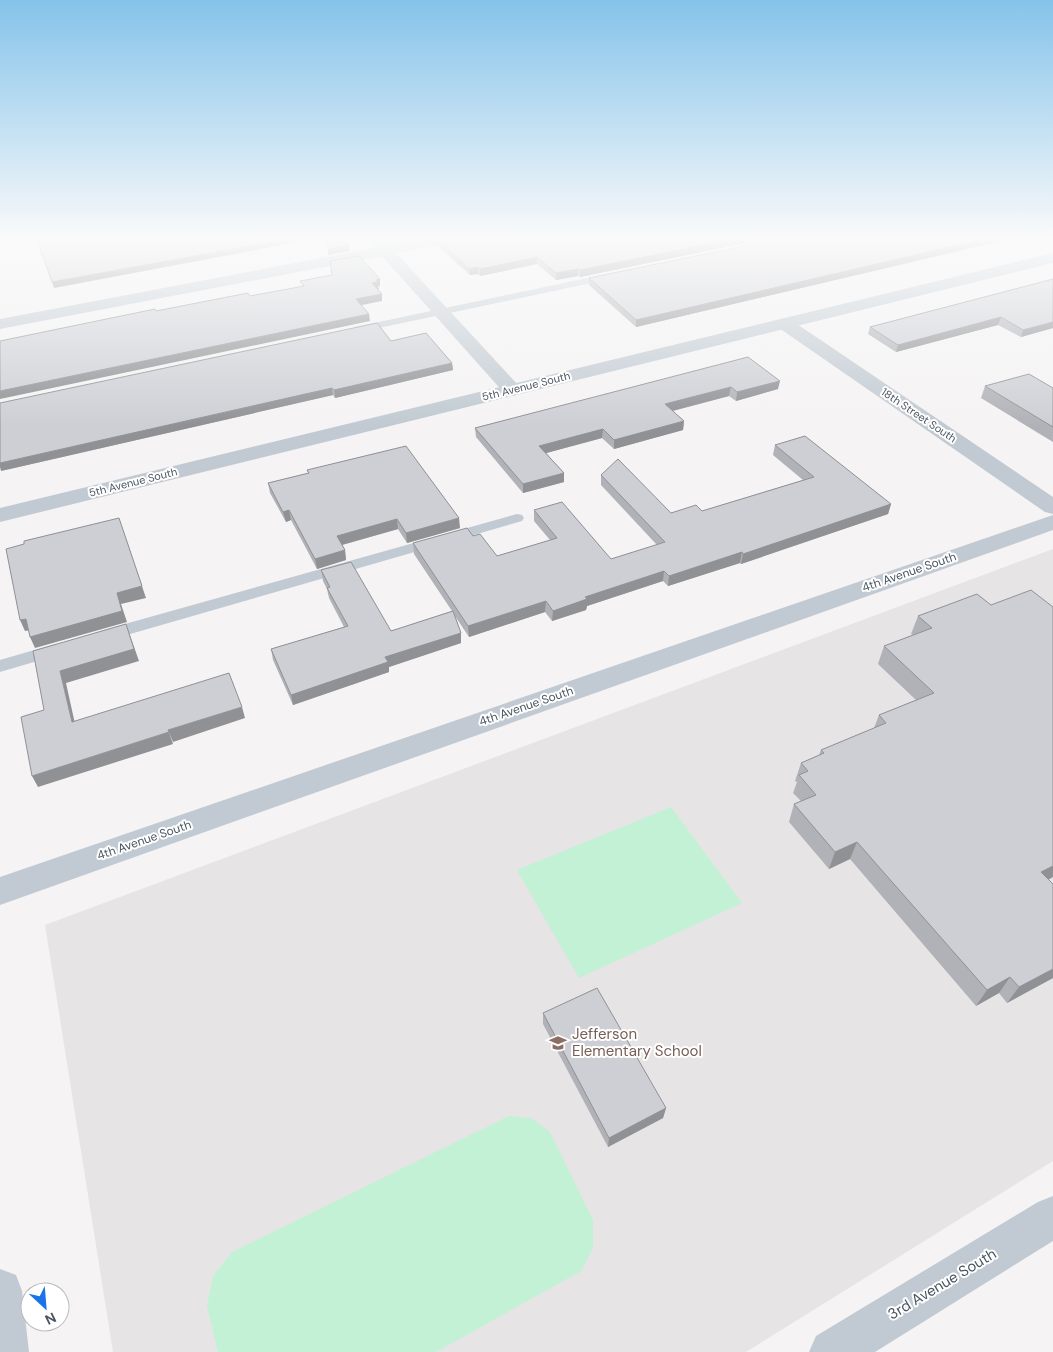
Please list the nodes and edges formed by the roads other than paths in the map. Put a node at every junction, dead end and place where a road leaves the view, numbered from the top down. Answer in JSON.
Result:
{"nodes":[{"id":1,"x":125,"y":300,"type":"edge"},
{"id":2,"x":430,"y":300,"type":"edge"},
{"id":3,"x":496,"y":300,"type":"edge"},
{"id":4,"x":882,"y":300,"type":"edge"},
{"id":5,"x":440,"y":312,"type":"junction"},
{"id":6,"x":0,"y":324,"type":"edge"},
{"id":7,"x":785,"y":324,"type":"junction"},
{"id":8,"x":347,"y":331,"type":"edge"},
{"id":9,"x":512,"y":390,"type":"junction"},
{"id":10,"x":1053,"y":507,"type":"edge"},
{"id":11,"x":0,"y":515,"type":"edge"},
{"id":12,"x":517,"y":518,"type":"dead end"},
{"id":13,"x":1053,"y":522,"type":"edge"},
{"id":14,"x":96,"y":638,"type":"edge"},
{"id":15,"x":67,"y":646,"type":"edge"},
{"id":16,"x":0,"y":666,"type":"edge"},
{"id":17,"x":0,"y":890,"type":"edge"},
{"id":18,"x":1053,"y":1216,"type":"edge"},
{"id":19,"x":0,"y":1291,"type":"edge"},
{"id":20,"x":6,"y":1352,"type":"edge"},
{"id":21,"x":832,"y":1352,"type":"edge"}],
"edges":[{"from":1,"to":6,"type":"street"},
{"from":2,"to":5,"type":"street"},
{"from":3,"to":5,"type":"lane"},
{"from":4,"to":7,"type":"street","name":"5th Avenue South"},
{"from":5,"to":8,"type":"lane"},
{"from":5,"to":9,"type":"street"},
{"from":7,"to":9,"type":"street","name":"5th Avenue South"},
{"from":7,"to":10,"type":"street","name":"18th Street South"},
{"from":9,"to":11,"type":"street","name":"5th Avenue South"},
{"from":12,"to":14,"type":"lane"},
{"from":13,"to":17,"type":"street","name":"4th Avenue South"},
{"from":15,"to":16,"type":"lane"},
{"from":18,"to":21,"type":"street","name":"3rd Avenue South"},
{"from":19,"to":20,"type":"street"}]}
